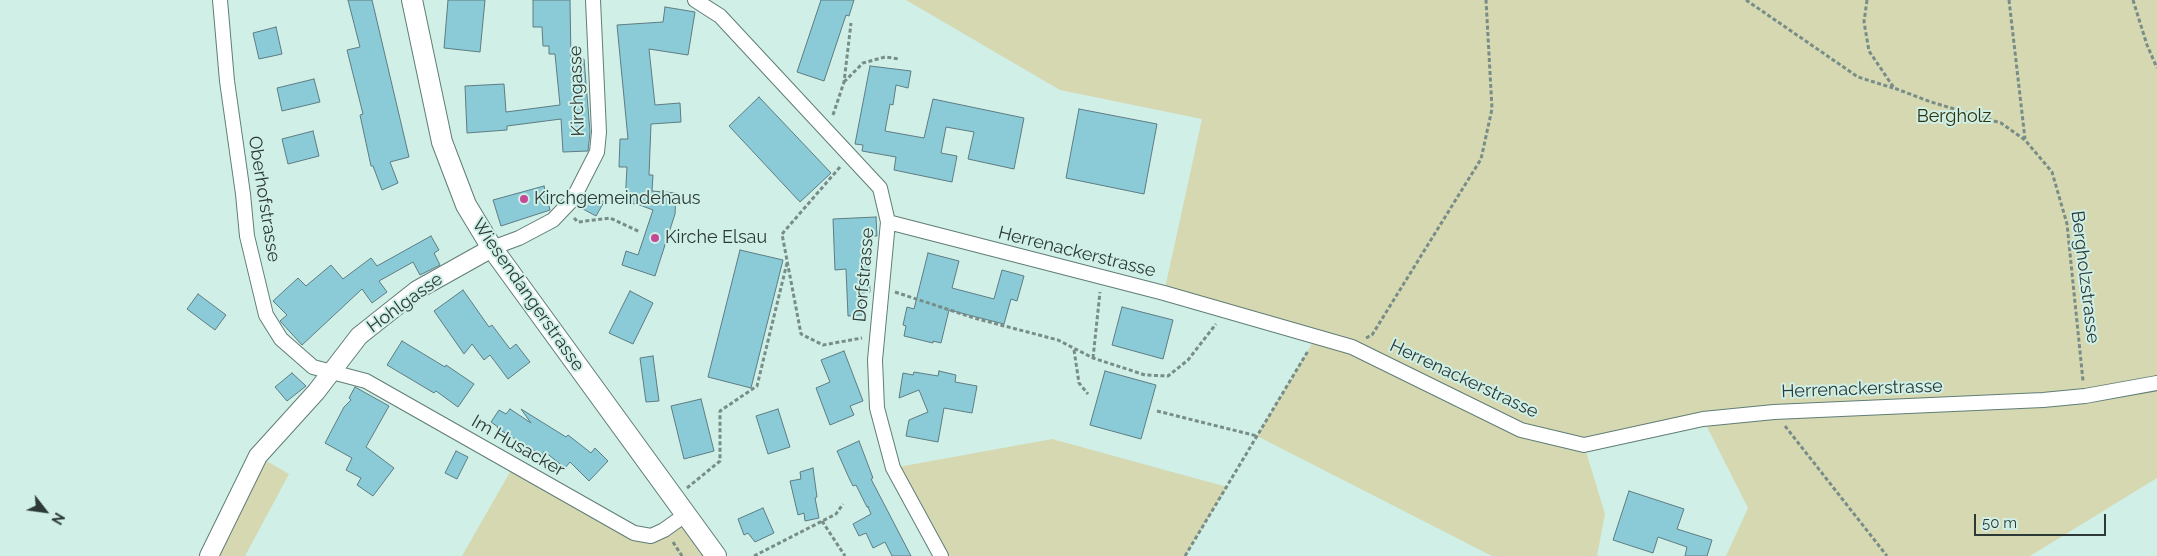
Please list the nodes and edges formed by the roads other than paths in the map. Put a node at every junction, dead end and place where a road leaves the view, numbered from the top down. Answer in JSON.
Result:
{"nodes":[{"id":1,"x":220,"y":0,"type":"edge"},
{"id":2,"x":412,"y":0,"type":"edge"},
{"id":3,"x":593,"y":0,"type":"edge"},
{"id":4,"x":695,"y":0,"type":"edge"},
{"id":5,"x":888,"y":222,"type":"junction"},
{"id":6,"x":492,"y":248,"type":"junction"},
{"id":7,"x":330,"y":372,"type":"junction"},
{"id":8,"x":2157,"y":383,"type":"edge"},
{"id":9,"x":685,"y":514,"type":"junction"},
{"id":10,"x":209,"y":556,"type":"edge"},
{"id":11,"x":716,"y":556,"type":"edge"},
{"id":12,"x":941,"y":556,"type":"edge"}],
"edges":[{"from":1,"to":7,"type":"street","name":"Oberhofstrasse"},
{"from":2,"to":6,"type":"main road","name":"Wiesendangerstrasse"},
{"from":3,"to":6,"type":"street","name":"Kirchgasse"},
{"from":4,"to":5,"type":"street","name":"Dorfstrasse"},
{"from":5,"to":8,"type":"street","name":"Herrenackerstrasse"},
{"from":5,"to":12,"type":"street","name":"Dorfstrasse"},
{"from":6,"to":7,"type":"street","name":"Hohlgasse"},
{"from":6,"to":9,"type":"main road","name":"Wiesendangerstrasse"},
{"from":7,"to":9,"type":"street","name":"Im Husacker"},
{"from":7,"to":10,"type":"street","name":"Hohlgasse"},
{"from":9,"to":11,"type":"main road","name":"Wiesendangerstrasse"}]}
